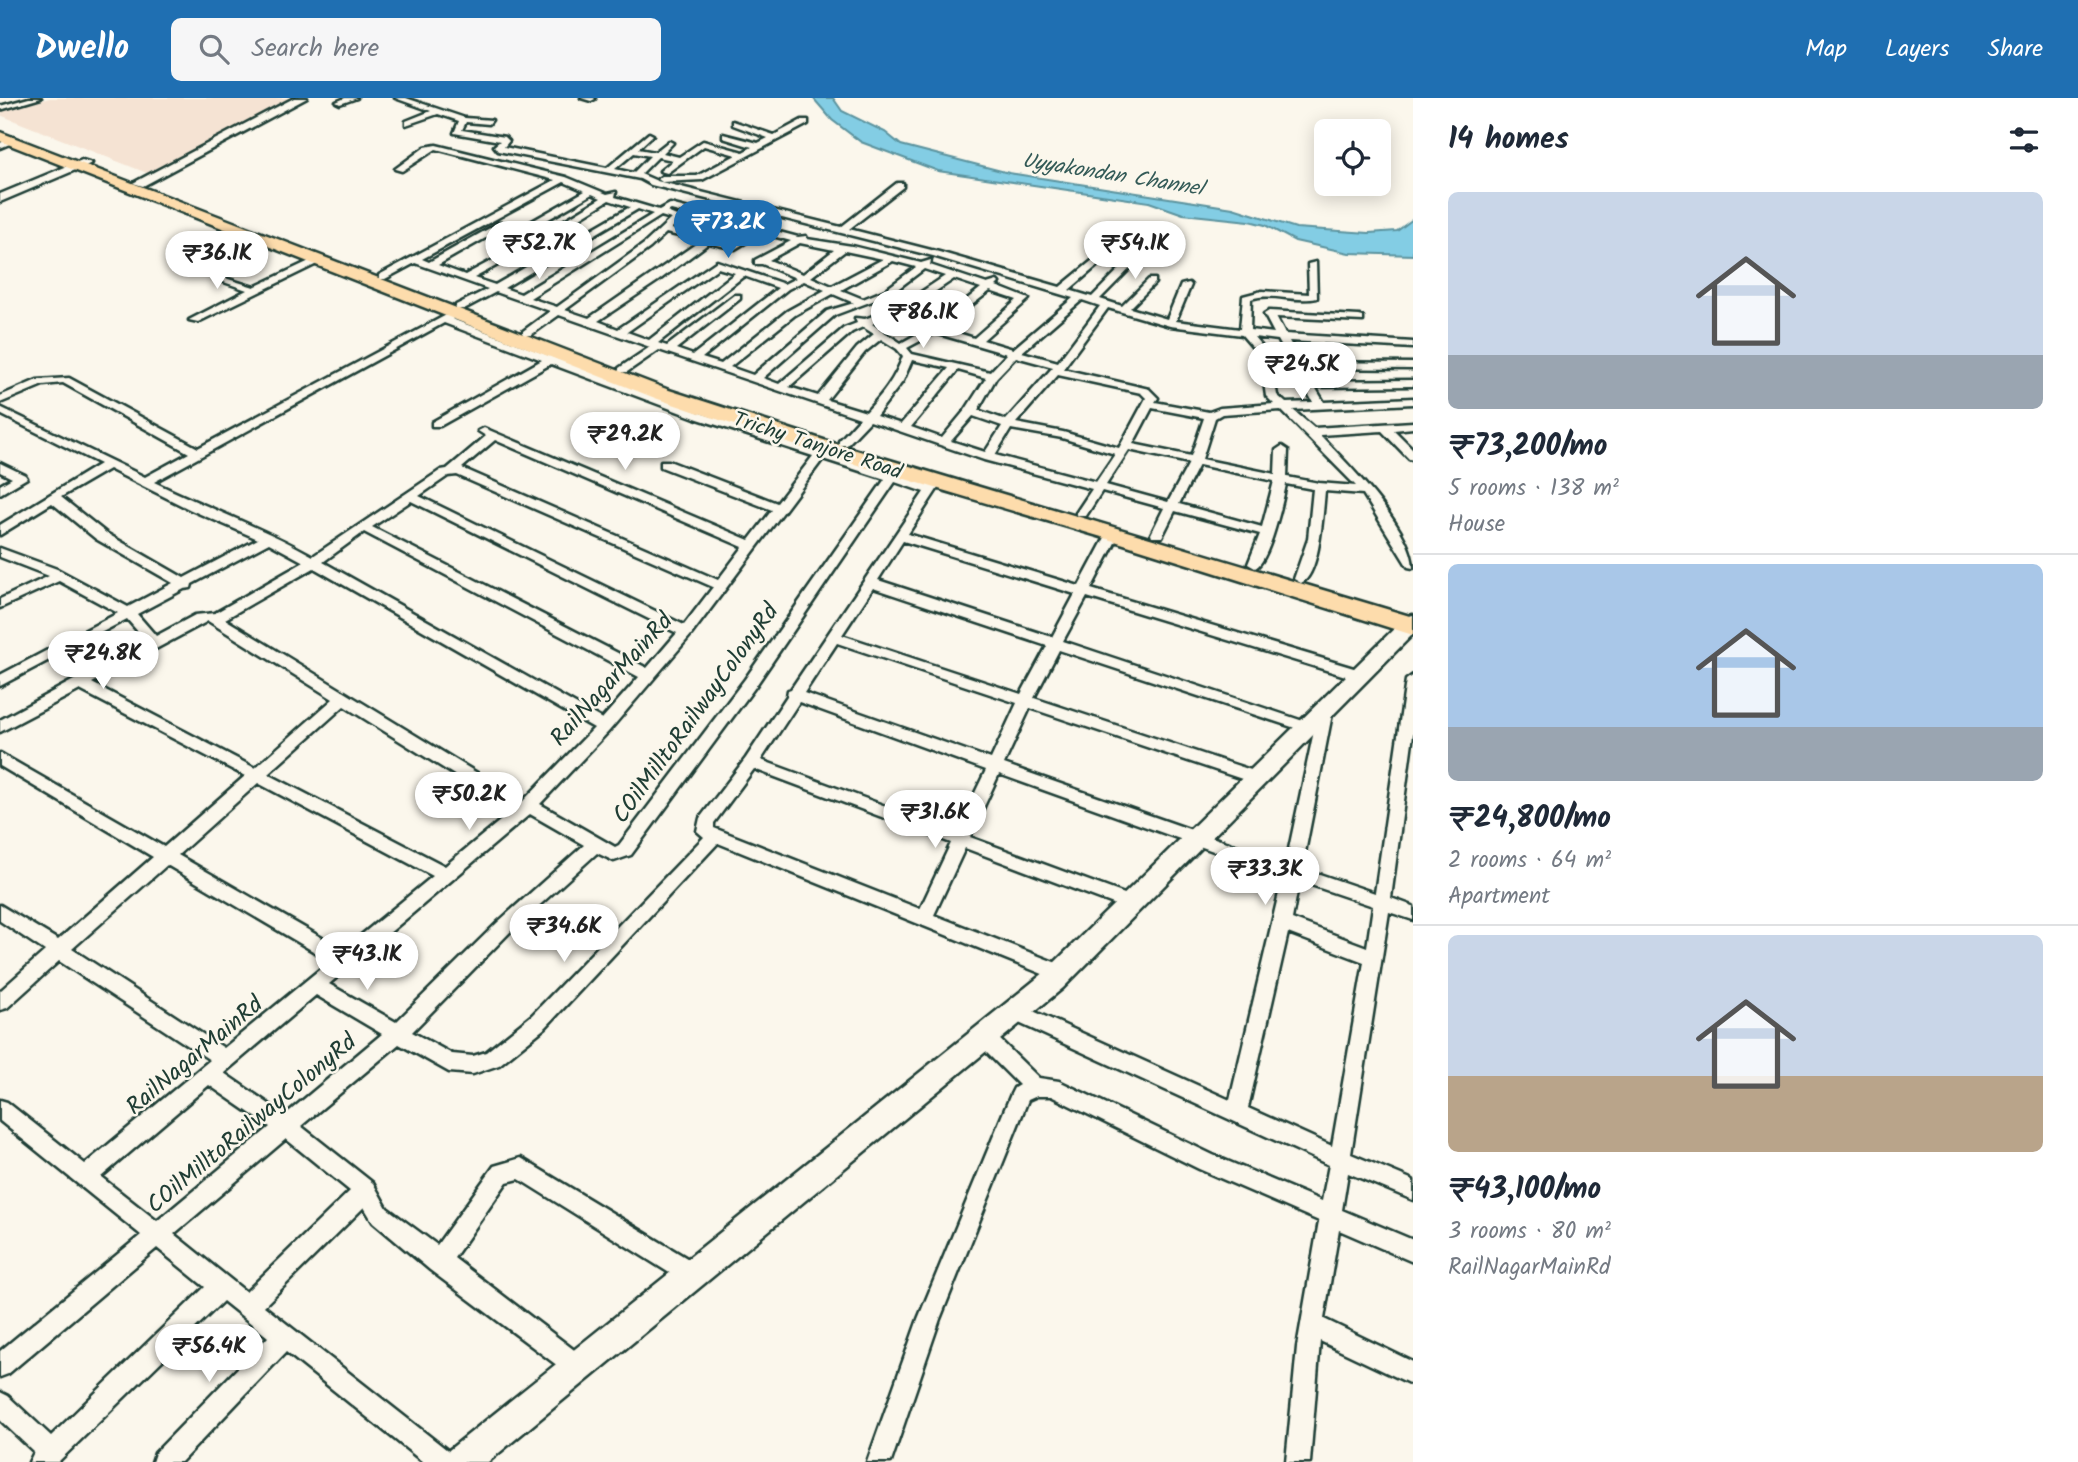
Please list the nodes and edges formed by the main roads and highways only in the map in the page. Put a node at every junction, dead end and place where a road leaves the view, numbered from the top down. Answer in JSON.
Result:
{"nodes":[{"id":1,"x":3,"y":137,"type":"edge"},
{"id":2,"x":82,"y":165,"type":"junction"},
{"id":3,"x":453,"y":313,"type":"junction"},
{"id":4,"x":1412,"y":622,"type":"edge"}],
"edges":[{"from":1,"to":2,"type":"highway","name":"Trichy Tanjore Road"},
{"from":2,"to":3,"type":"highway","name":"Trichy Tanjore Road"},
{"from":2,"to":3,"type":"highway","name":"Trichy Tanjore Road"},
{"from":3,"to":4,"type":"highway","name":"Trichy Tanjore Road"},
{"from":3,"to":4,"type":"highway","name":"Trichy Tanjore Road"}]}
